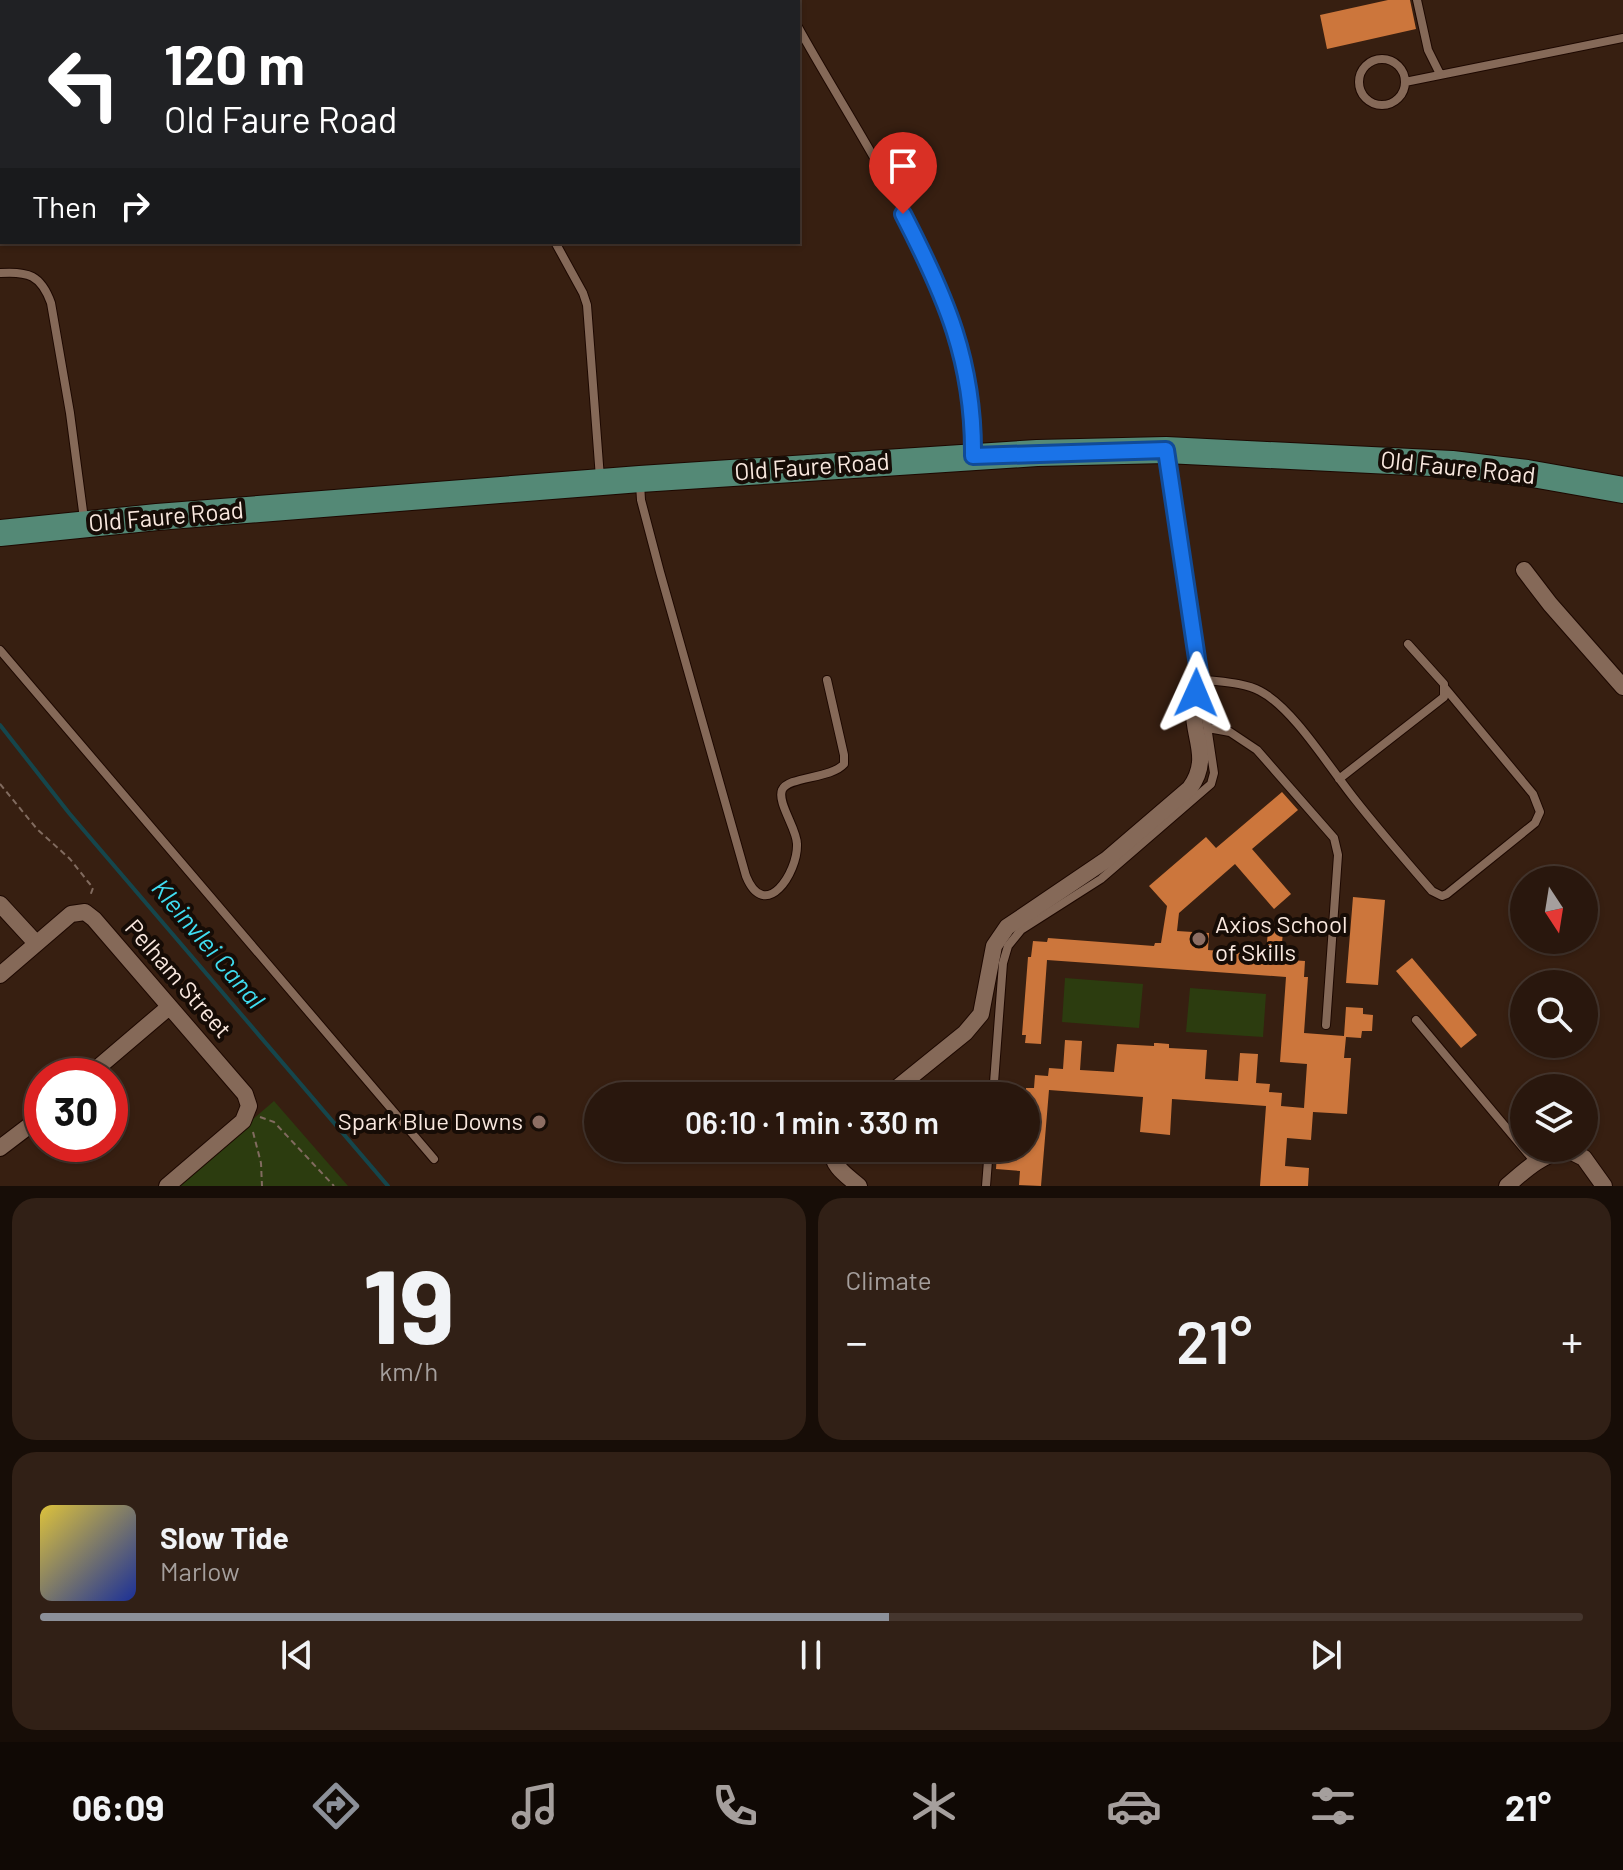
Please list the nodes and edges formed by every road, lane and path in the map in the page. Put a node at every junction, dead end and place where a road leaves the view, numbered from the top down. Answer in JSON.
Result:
{"nodes":[{"id":1,"x":1417,"y":0,"type":"edge"},
{"id":2,"x":800,"y":30,"type":"edge"},
{"id":3,"x":1623,"y":38,"type":"edge"},
{"id":4,"x":1440,"y":74,"type":"junction"},
{"id":5,"x":1405,"y":82,"type":"junction"},
{"id":6,"x":556,"y":244,"type":"edge"},
{"id":7,"x":0,"y":273,"type":"edge"},
{"id":8,"x":1166,"y":450,"type":"junction"},
{"id":9,"x":973,"y":456,"type":"junction"},
{"id":10,"x":640,"y":479,"type":"junction"},
{"id":11,"x":601,"y":483,"type":"junction"},
{"id":12,"x":1623,"y":490,"type":"edge"},
{"id":13,"x":85,"y":524,"type":"junction"},
{"id":14,"x":0,"y":533,"type":"edge"},
{"id":15,"x":1524,"y":570,"type":"dead end"},
{"id":16,"x":1408,"y":644,"type":"dead end"},
{"id":17,"x":0,"y":650,"type":"edge"},
{"id":18,"x":1200,"y":679,"type":"junction"},
{"id":19,"x":827,"y":680,"type":"dead end"},
{"id":20,"x":1623,"y":687,"type":"edge"},
{"id":21,"x":1445,"y":688,"type":"junction"},
{"id":22,"x":1208,"y":728,"type":"junction"},
{"id":23,"x":1339,"y":779,"type":"junction"},
{"id":24,"x":0,"y":784,"type":"edge"},
{"id":25,"x":0,"y":904,"type":"edge"},
{"id":26,"x":85,"y":912,"type":"junction"},
{"id":27,"x":36,"y":943,"type":"junction"},
{"id":28,"x":0,"y":975,"type":"edge"},
{"id":29,"x":169,"y":1007,"type":"junction"},
{"id":30,"x":1416,"y":1020,"type":"dead end"},
{"id":31,"x":1326,"y":1025,"type":"dead end"},
{"id":32,"x":109,"y":1058,"type":"edge"},
{"id":33,"x":904,"y":1082,"type":"edge"},
{"id":34,"x":994,"y":1082,"type":"edge"},
{"id":35,"x":248,"y":1113,"type":"junction"},
{"id":36,"x":24,"y":1130,"type":"edge"},
{"id":37,"x":1510,"y":1132,"type":"edge"},
{"id":38,"x":0,"y":1148,"type":"edge"},
{"id":39,"x":434,"y":1159,"type":"dead end"},
{"id":40,"x":834,"y":1162,"type":"edge"},
{"id":41,"x":988,"y":1162,"type":"edge"},
{"id":42,"x":1535,"y":1162,"type":"edge"},
{"id":43,"x":1587,"y":1162,"type":"edge"},
{"id":44,"x":167,"y":1186,"type":"edge"},
{"id":45,"x":262,"y":1186,"type":"edge"},
{"id":46,"x":334,"y":1186,"type":"edge"},
{"id":47,"x":859,"y":1186,"type":"edge"},
{"id":48,"x":986,"y":1186,"type":"edge"},
{"id":49,"x":1507,"y":1186,"type":"edge"},
{"id":50,"x":1604,"y":1186,"type":"edge"}],
"edges":[{"from":1,"to":4,"type":"lane"},
{"from":2,"to":9,"type":"lane"},
{"from":3,"to":4,"type":"lane"},
{"from":4,"to":5,"type":"lane"},
{"from":5,"to":5,"type":"lane"},
{"from":6,"to":11,"type":"lane"},
{"from":7,"to":13,"type":"lane"},
{"from":8,"to":9,"type":"main road","name":"Old Faure Road"},
{"from":8,"to":12,"type":"main road","name":"Old Faure Road"},
{"from":8,"to":18,"type":"street"},
{"from":9,"to":10,"type":"main road","name":"Old Faure Road"},
{"from":10,"to":11,"type":"main road","name":"Old Faure Road"},
{"from":10,"to":19,"type":"lane"},
{"from":11,"to":13,"type":"main road","name":"Old Faure Road"},
{"from":13,"to":14,"type":"main road","name":"Old Faure Road"},
{"from":15,"to":20,"type":"street"},
{"from":16,"to":21,"type":"lane"},
{"from":17,"to":39,"type":"lane"},
{"from":18,"to":22,"type":"lane"},
{"from":18,"to":23,"type":"lane"},
{"from":18,"to":33,"type":"street"},
{"from":21,"to":23,"type":"lane"},
{"from":21,"to":23,"type":"lane"},
{"from":22,"to":31,"type":"lane"},
{"from":22,"to":34,"type":"lane"},
{"from":24,"to":26,"type":"path"},
{"from":25,"to":27,"type":"street"},
{"from":26,"to":27,"type":"street"},
{"from":26,"to":29,"type":"street","name":"Pelham Street"},
{"from":27,"to":28,"type":"street"},
{"from":29,"to":32,"type":"street"},
{"from":29,"to":35,"type":"street","name":"Pelham Street"},
{"from":30,"to":37,"type":"lane"},
{"from":35,"to":44,"type":"street"},
{"from":35,"to":45,"type":"path"},
{"from":35,"to":46,"type":"path"},
{"from":36,"to":38,"type":"street"},
{"from":40,"to":47,"type":"street"},
{"from":41,"to":48,"type":"lane"},
{"from":42,"to":49,"type":"street"},
{"from":43,"to":50,"type":"street"}]}
